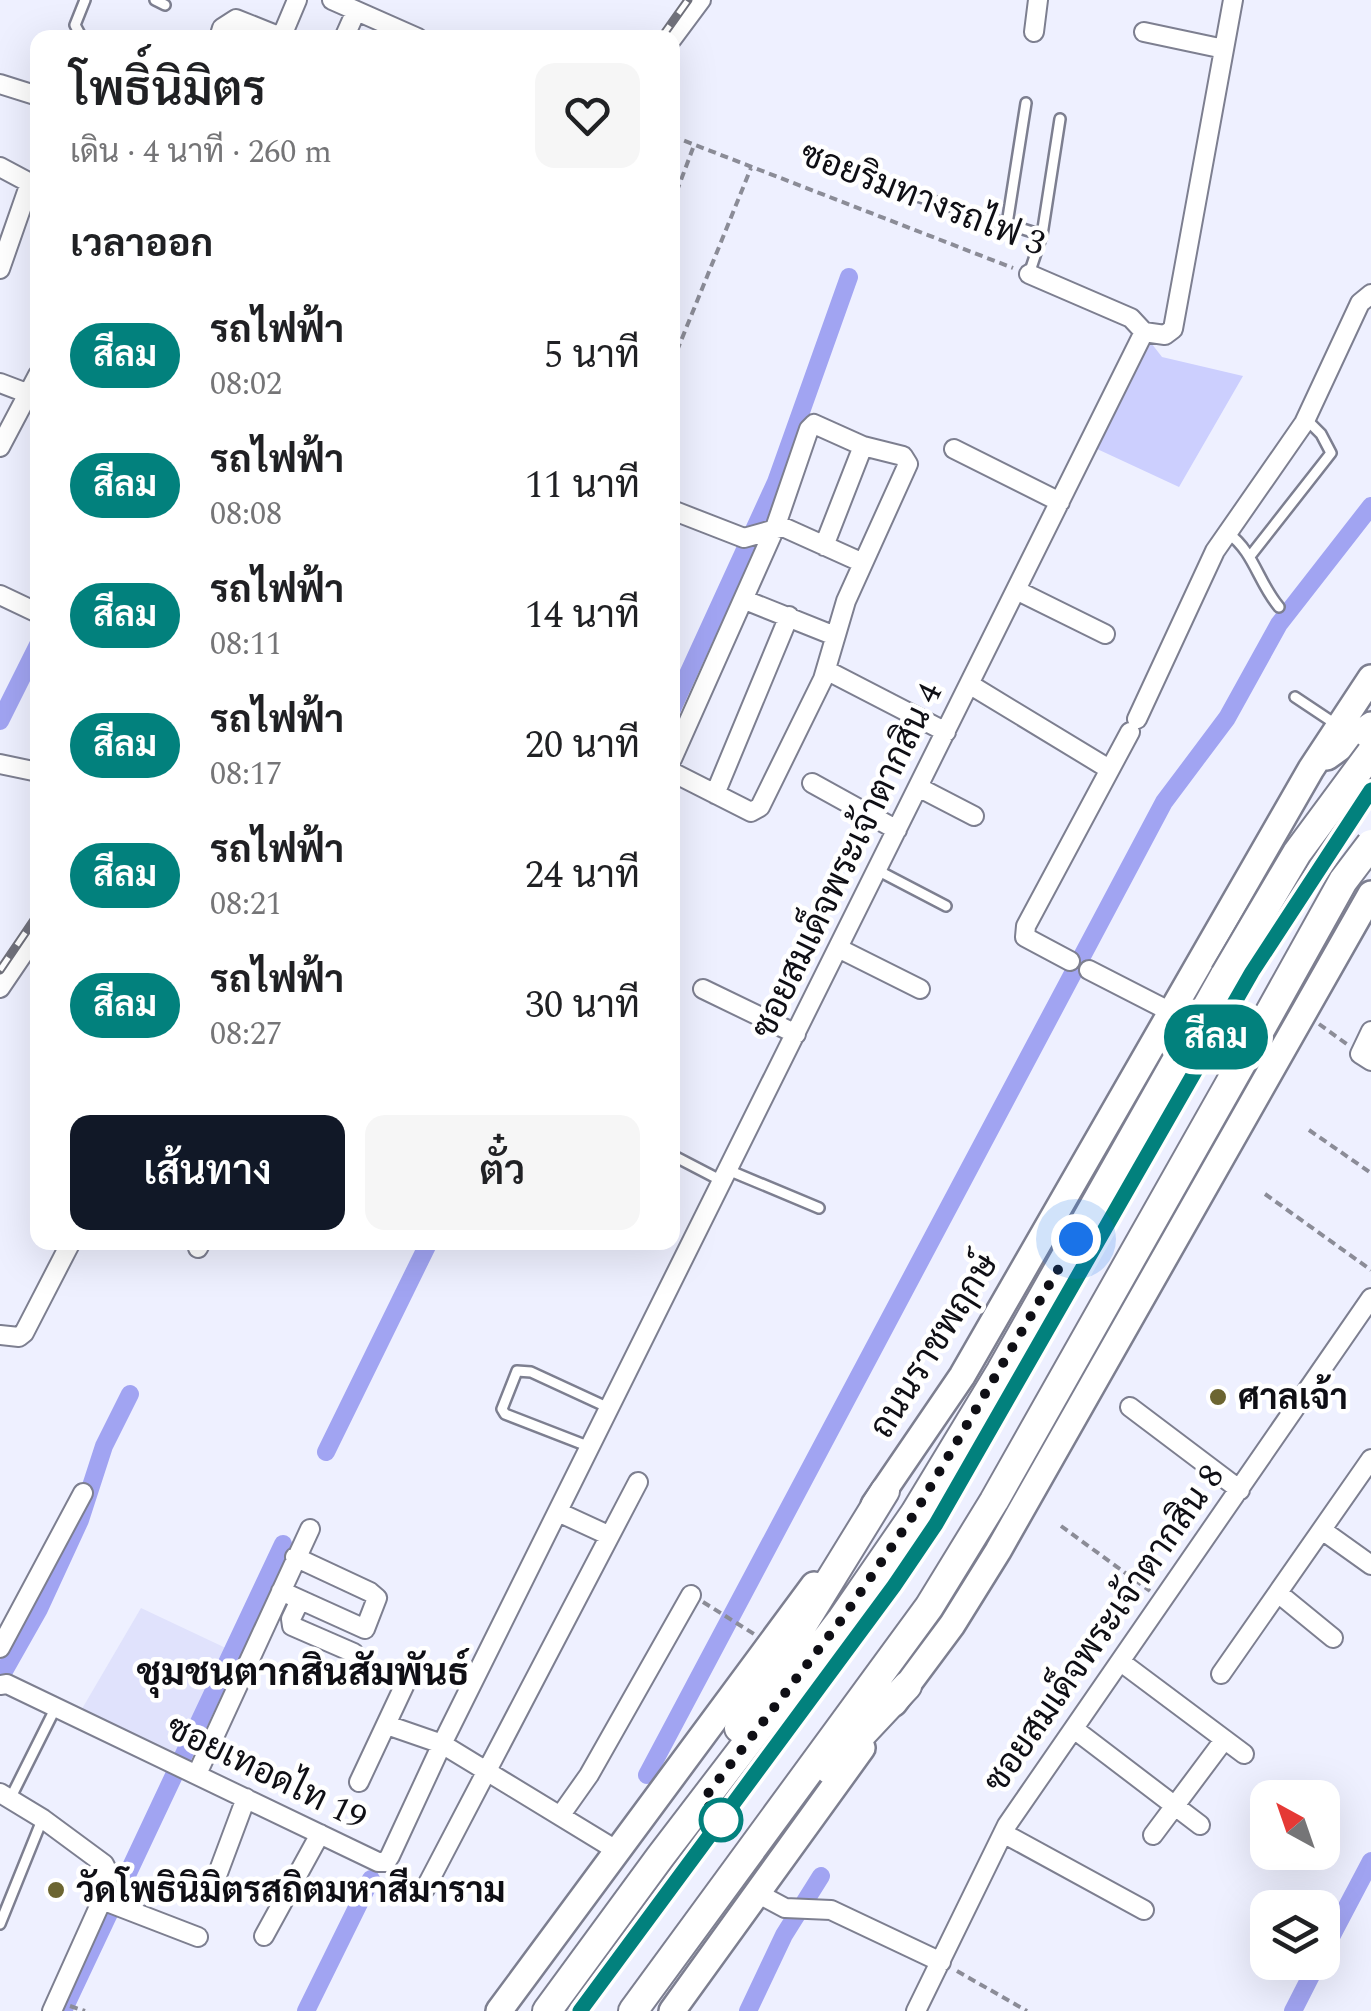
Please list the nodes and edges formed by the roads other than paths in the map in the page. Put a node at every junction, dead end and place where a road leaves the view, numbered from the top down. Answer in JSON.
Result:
{"nodes":[{"id":1,"x":85,"y":0,"type":"edge"},
{"id":2,"x":297,"y":0,"type":"edge"},
{"id":3,"x":332,"y":0,"type":"edge"},
{"id":4,"x":701,"y":0,"type":"edge"},
{"id":5,"x":1038,"y":0,"type":"edge"},
{"id":6,"x":1233,"y":0,"type":"edge"},
{"id":7,"x":356,"y":11,"type":"junction"},
{"id":8,"x":78,"y":30,"type":"edge"},
{"id":9,"x":221,"y":30,"type":"edge"},
{"id":10,"x":264,"y":30,"type":"edge"},
{"id":11,"x":284,"y":30,"type":"edge"},
{"id":12,"x":348,"y":30,"type":"edge"},
{"id":13,"x":400,"y":30,"type":"edge"},
{"id":14,"x":679,"y":30,"type":"edge"},
{"id":15,"x":1034,"y":32,"type":"dead end"},
{"id":16,"x":1144,"y":32,"type":"dead end"},
{"id":17,"x":1224,"y":50,"type":"junction"},
{"id":18,"x":0,"y":84,"type":"edge"},
{"id":19,"x":30,"y":93,"type":"edge"},
{"id":20,"x":1026,"y":103,"type":"dead end"},
{"id":21,"x":1060,"y":118,"type":"dead end"},
{"id":22,"x":0,"y":168,"type":"edge"},
{"id":23,"x":882,"y":186,"type":"dead end"},
{"id":24,"x":1007,"y":224,"type":"junction"},
{"id":25,"x":1042,"y":234,"type":"junction"},
{"id":26,"x":0,"y":270,"type":"edge"},
{"id":27,"x":1029,"y":274,"type":"joint"},
{"id":28,"x":1371,"y":294,"type":"edge"},
{"id":29,"x":1144,"y":332,"type":"junction"},
{"id":30,"x":0,"y":383,"type":"edge"},
{"id":31,"x":30,"y":395,"type":"edge"},
{"id":32,"x":30,"y":401,"type":"edge"},
{"id":33,"x":1306,"y":419,"type":"junction"},
{"id":34,"x":863,"y":446,"type":"junction"},
{"id":35,"x":0,"y":447,"type":"edge"},
{"id":36,"x":954,"y":449,"type":"dead end"},
{"id":37,"x":1060,"y":502,"type":"junction"},
{"id":38,"x":680,"y":512,"type":"edge"},
{"id":39,"x":1228,"y":533,"type":"junction"},
{"id":40,"x":759,"y":534,"type":"junction"},
{"id":41,"x":824,"y":546,"type":"junction"},
{"id":42,"x":1251,"y":554,"type":"junction"},
{"id":43,"x":863,"y":563,"type":"junction"},
{"id":44,"x":1016,"y":590,"type":"junction"},
{"id":45,"x":0,"y":595,"type":"edge"},
{"id":46,"x":745,"y":600,"type":"junction"},
{"id":47,"x":1279,"y":607,"type":"dead end"},
{"id":48,"x":30,"y":610,"type":"edge"},
{"id":49,"x":789,"y":616,"type":"junction"},
{"id":50,"x":1105,"y":634,"type":"dead end"},
{"id":51,"x":835,"y":636,"type":"junction"},
{"id":52,"x":826,"y":670,"type":"junction"},
{"id":53,"x":1371,"y":678,"type":"edge"},
{"id":54,"x":969,"y":684,"type":"junction"},
{"id":55,"x":1295,"y":697,"type":"dead end"},
{"id":56,"x":1371,"y":725,"type":"edge"},
{"id":57,"x":1339,"y":727,"type":"junction"},
{"id":58,"x":946,"y":732,"type":"junction"},
{"id":59,"x":680,"y":742,"type":"edge"},
{"id":60,"x":1371,"y":753,"type":"edge"},
{"id":61,"x":0,"y":764,"type":"edge"},
{"id":62,"x":1312,"y":769,"type":"junction"},
{"id":63,"x":30,"y":770,"type":"edge"},
{"id":64,"x":1109,"y":770,"type":"junction"},
{"id":65,"x":680,"y":776,"type":"edge"},
{"id":66,"x":812,"y":783,"type":"dead end"},
{"id":67,"x":918,"y":787,"type":"junction"},
{"id":68,"x":715,"y":794,"type":"junction"},
{"id":69,"x":974,"y":816,"type":"dead end"},
{"id":70,"x":897,"y":830,"type":"junction"},
{"id":71,"x":1371,"y":844,"type":"edge"},
{"id":72,"x":877,"y":870,"type":"junction"},
{"id":73,"x":1371,"y":894,"type":"edge"},
{"id":74,"x":946,"y":906,"type":"dead end"},
{"id":75,"x":30,"y":944,"type":"edge"},
{"id":76,"x":838,"y":948,"type":"junction"},
{"id":77,"x":1070,"y":960,"type":"dead end"},
{"id":78,"x":1089,"y":970,"type":"dead end"},
{"id":79,"x":0,"y":988,"type":"edge"},
{"id":80,"x":920,"y":988,"type":"dead end"},
{"id":81,"x":703,"y":989,"type":"dead end"},
{"id":82,"x":1171,"y":1012,"type":"junction"},
{"id":83,"x":1371,"y":1031,"type":"edge"},
{"id":84,"x":796,"y":1034,"type":"junction"},
{"id":85,"x":1366,"y":1057,"type":"edge"},
{"id":86,"x":680,"y":1158,"type":"edge"},
{"id":87,"x":725,"y":1176,"type":"junction"},
{"id":88,"x":819,"y":1208,"type":"dead end"},
{"id":89,"x":67,"y":1250,"type":"edge"},
{"id":90,"x":1371,"y":1298,"type":"edge"},
{"id":91,"x":0,"y":1335,"type":"edge"},
{"id":92,"x":1130,"y":1407,"type":"dead end"},
{"id":93,"x":610,"y":1408,"type":"junction"},
{"id":94,"x":590,"y":1447,"type":"junction"},
{"id":95,"x":1371,"y":1459,"type":"edge"},
{"id":96,"x":638,"y":1482,"type":"dead end"},
{"id":97,"x":1240,"y":1490,"type":"junction"},
{"id":98,"x":885,"y":1491,"type":"junction"},
{"id":99,"x":83,"y":1493,"type":"dead end"},
{"id":100,"x":558,"y":1512,"type":"junction"},
{"id":101,"x":310,"y":1528,"type":"dead end"},
{"id":102,"x":1322,"y":1530,"type":"junction"},
{"id":103,"x":608,"y":1535,"type":"junction"},
{"id":104,"x":295,"y":1557,"type":"junction"},
{"id":105,"x":1371,"y":1565,"type":"edge"},
{"id":106,"x":281,"y":1591,"type":"junction"},
{"id":107,"x":1278,"y":1593,"type":"junction"},
{"id":108,"x":691,"y":1595,"type":"dead end"},
{"id":109,"x":300,"y":1600,"type":"junction"},
{"id":110,"x":365,"y":1629,"type":"junction"},
{"id":111,"x":1333,"y":1638,"type":"dead end"},
{"id":112,"x":0,"y":1648,"type":"edge"},
{"id":113,"x":1121,"y":1662,"type":"junction"},
{"id":114,"x":1221,"y":1674,"type":"dead end"},
{"id":115,"x":1,"y":1684,"type":"edge"},
{"id":116,"x":405,"y":1684,"type":"dead end"},
{"id":117,"x":906,"y":1686,"type":"junction"},
{"id":118,"x":56,"y":1707,"type":"junction"},
{"id":119,"x":386,"y":1725,"type":"junction"},
{"id":120,"x":1074,"y":1729,"type":"junction"},
{"id":121,"x":1224,"y":1740,"type":"junction"},
{"id":122,"x":442,"y":1744,"type":"junction"},
{"id":123,"x":1244,"y":1754,"type":"dead end"},
{"id":124,"x":485,"y":1770,"type":"junction"},
{"id":125,"x":192,"y":1772,"type":"junction"},
{"id":126,"x":358,"y":1782,"type":"dead end"},
{"id":127,"x":5,"y":1796,"type":"edge"},
{"id":128,"x":246,"y":1798,"type":"junction"},
{"id":129,"x":1175,"y":1806,"type":"junction"},
{"id":130,"x":560,"y":1816,"type":"junction"},
{"id":131,"x":42,"y":1819,"type":"junction"},
{"id":132,"x":1200,"y":1825,"type":"dead end"},
{"id":133,"x":1002,"y":1833,"type":"junction"},
{"id":134,"x":320,"y":1834,"type":"junction"},
{"id":135,"x":1153,"y":1835,"type":"dead end"},
{"id":136,"x":616,"y":1850,"type":"junction"},
{"id":137,"x":660,"y":1857,"type":"junction"},
{"id":138,"x":745,"y":1857,"type":"junction"},
{"id":139,"x":212,"y":1888,"type":"dead end"},
{"id":140,"x":425,"y":1889,"type":"dead end"},
{"id":141,"x":756,"y":1892,"type":"junction"},
{"id":142,"x":110,"y":1903,"type":"junction"},
{"id":143,"x":1144,"y":1910,"type":"dead end"},
{"id":144,"x":0,"y":1924,"type":"edge"},
{"id":145,"x":264,"y":1936,"type":"dead end"},
{"id":146,"x":198,"y":1937,"type":"dead end"},
{"id":147,"x":941,"y":1962,"type":"junction"},
{"id":148,"x":60,"y":2008,"type":"edge"},
{"id":149,"x":499,"y":2011,"type":"edge"},
{"id":150,"x":547,"y":2011,"type":"edge"},
{"id":151,"x":633,"y":2011,"type":"edge"},
{"id":152,"x":672,"y":2011,"type":"edge"},
{"id":153,"x":916,"y":2011,"type":"edge"}],
"edges":[{"from":1,"to":8,"type":"lane"},
{"from":2,"to":11,"type":"street"},
{"from":3,"to":7,"type":"street"},
{"from":4,"to":14,"type":"street"},
{"from":5,"to":15,"type":"street"},
{"from":6,"to":17,"type":"street"},
{"from":7,"to":12,"type":"street"},
{"from":7,"to":13,"type":"street"},
{"from":9,"to":10,"type":"street"},
{"from":16,"to":17,"type":"street"},
{"from":17,"to":29,"type":"street"},
{"from":18,"to":19,"type":"street"},
{"from":20,"to":24,"type":"lane"},
{"from":21,"to":25,"type":"lane"},
{"from":22,"to":26,"type":"street"},
{"from":23,"to":24,"type":"lane"},
{"from":24,"to":25,"type":"lane"},
{"from":25,"to":27,"type":"lane"},
{"from":27,"to":29,"type":"street","name":"ซอยริมทางรถไฟ 3"},
{"from":28,"to":33,"type":"street"},
{"from":29,"to":37,"type":"street","name":"ซอยสมเด็จพระเจ้าตากสิน 4"},
{"from":30,"to":31,"type":"street"},
{"from":32,"to":35,"type":"street"},
{"from":33,"to":39,"type":"street"},
{"from":33,"to":42,"type":"lane"},
{"from":34,"to":40,"type":"street"},
{"from":34,"to":41,"type":"street"},
{"from":34,"to":43,"type":"street"},
{"from":36,"to":37,"type":"street"},
{"from":37,"to":44,"type":"street","name":"ซอยสมเด็จพระเจ้าตากสิน 4"},
{"from":38,"to":40,"type":"street"},
{"from":39,"to":42,"type":"lane"},
{"from":39,"to":64,"type":"street"},
{"from":40,"to":41,"type":"street"},
{"from":40,"to":46,"type":"street"},
{"from":41,"to":43,"type":"street"},
{"from":42,"to":47,"type":"lane"},
{"from":43,"to":51,"type":"street"},
{"from":44,"to":50,"type":"street"},
{"from":44,"to":54,"type":"street","name":"ซอยสมเด็จพระเจ้าตากสิน 4"},
{"from":45,"to":48,"type":"street"},
{"from":46,"to":49,"type":"street"},
{"from":46,"to":59,"type":"street"},
{"from":49,"to":51,"type":"street"},
{"from":49,"to":68,"type":"street"},
{"from":51,"to":52,"type":"street"},
{"from":52,"to":58,"type":"street"},
{"from":52,"to":68,"type":"street"},
{"from":53,"to":57,"type":"main road","name":"ถนนราชพฤกษ์"},
{"from":54,"to":58,"type":"street","name":"ซอยสมเด็จพระเจ้าตากสิน 4"},
{"from":54,"to":64,"type":"street"},
{"from":55,"to":57,"type":"lane"},
{"from":56,"to":62,"type":"main road"},
{"from":57,"to":62,"type":"main road","name":"ถนนราชพฤกษ์"},
{"from":58,"to":67,"type":"street","name":"ซอยสมเด็จพระเจ้าตากสิน 4"},
{"from":60,"to":137,"type":"main road","name":"ถนนราชพฤกษ์","bridge":true},
{"from":61,"to":63,"type":"street"},
{"from":62,"to":82,"type":"main road","name":"ถนนราชพฤกษ์"},
{"from":64,"to":77,"type":"street"},
{"from":65,"to":68,"type":"street"},
{"from":66,"to":70,"type":"street"},
{"from":67,"to":69,"type":"street"},
{"from":67,"to":70,"type":"street","name":"ซอยสมเด็จพระเจ้าตากสิน 4"},
{"from":70,"to":72,"type":"street","name":"ซอยสมเด็จพระเจ้าตากสิน 4"},
{"from":71,"to":138,"type":"main road","bridge":true},
{"from":72,"to":74,"type":"lane"},
{"from":72,"to":76,"type":"street","name":"ซอยสมเด็จพระเจ้าตากสิน 4"},
{"from":73,"to":117,"type":"main road"},
{"from":75,"to":79,"type":"street"},
{"from":76,"to":80,"type":"street"},
{"from":76,"to":84,"type":"street","name":"ซอยสมเด็จพระเจ้าตากสิน 4"},
{"from":78,"to":82,"type":"street"},
{"from":81,"to":84,"type":"street"},
{"from":82,"to":98,"type":"main road","name":"ถนนราชพฤกษ์"},
{"from":83,"to":85,"type":"street"},
{"from":84,"to":87,"type":"street","name":"ซอยสมเด็จพระเจ้าตากสิน 4"},
{"from":86,"to":87,"type":"lane"},
{"from":87,"to":88,"type":"lane"},
{"from":87,"to":93,"type":"street","name":"ซอยสมเด็จพระเจ้าตากสิน 4"},
{"from":89,"to":91,"type":"street"},
{"from":90,"to":97,"type":"street","name":"ซอยสมเด็จพระเจ้าตากสิน 8"},
{"from":92,"to":97,"type":"street"},
{"from":93,"to":94,"type":"street","name":"ซอยสมเด็จพระเจ้าตากสิน 4"},
{"from":93,"to":94,"type":"lane"},
{"from":94,"to":100,"type":"street","name":"ซอยสมเด็จพระเจ้าตากสิน 4"},
{"from":95,"to":102,"type":"street"},
{"from":96,"to":103,"type":"street"},
{"from":97,"to":113,"type":"street","name":"ซอยสมเด็จพระเจ้าตากสิน 8"},
{"from":98,"to":136,"type":"main road","name":"ถนนราชพฤกษ์"},
{"from":98,"to":137,"type":"main road"},
{"from":99,"to":112,"type":"street"},
{"from":100,"to":103,"type":"street"},
{"from":100,"to":122,"type":"street","name":"ซอยสมเด็จพระเจ้าตากสิน 4"},
{"from":101,"to":104,"type":"street"},
{"from":102,"to":105,"type":"street"},
{"from":102,"to":107,"type":"street"},
{"from":103,"to":124,"type":"street"},
{"from":104,"to":106,"type":"street"},
{"from":104,"to":110,"type":"street"},
{"from":106,"to":109,"type":"street"},
{"from":106,"to":125,"type":"street"},
{"from":107,"to":111,"type":"street"},
{"from":107,"to":114,"type":"street"},
{"from":108,"to":130,"type":"street"},
{"from":109,"to":110,"type":"street"},
{"from":109,"to":110,"type":"street"},
{"from":113,"to":120,"type":"street","name":"ซอยสมเด็จพระเจ้าตากสิน 8"},
{"from":113,"to":121,"type":"street"},
{"from":115,"to":118,"type":"street","name":"ซอยเทอดไท 19"},
{"from":116,"to":119,"type":"street"},
{"from":117,"to":138,"type":"main road"},
{"from":117,"to":141,"type":"main road"},
{"from":118,"to":125,"type":"street","name":"ซอยเทอดไท 19"},
{"from":118,"to":127,"type":"lane"},
{"from":119,"to":122,"type":"street"},
{"from":119,"to":126,"type":"street"},
{"from":120,"to":129,"type":"street"},
{"from":120,"to":133,"type":"street","name":"ซอยสมเด็จพระเจ้าตากสิน 8"},
{"from":121,"to":123,"type":"street"},
{"from":121,"to":129,"type":"street"},
{"from":122,"to":124,"type":"street"},
{"from":122,"to":134,"type":"street","name":"ซอยเทอดไท 19"},
{"from":124,"to":130,"type":"street"},
{"from":124,"to":140,"type":"street"},
{"from":125,"to":128,"type":"street","name":"ซอยเทอดไท 19"},
{"from":127,"to":131,"type":"street"},
{"from":128,"to":134,"type":"street","name":"ซอยเทอดไท 19"},
{"from":128,"to":139,"type":"street"},
{"from":129,"to":132,"type":"street"},
{"from":129,"to":135,"type":"street"},
{"from":130,"to":136,"type":"street"},
{"from":131,"to":142,"type":"street"},
{"from":131,"to":144,"type":"lane"},
{"from":133,"to":143,"type":"street"},
{"from":133,"to":147,"type":"street","name":"ซอยสมเด็จพระเจ้าตากสิน 8"},
{"from":134,"to":145,"type":"street"},
{"from":136,"to":149,"type":"main road","name":"ถนนราชพฤกษ์"},
{"from":137,"to":150,"type":"main road","name":"ถนนราชพฤกษ์"},
{"from":138,"to":151,"type":"main road"},
{"from":141,"to":147,"type":"street"},
{"from":141,"to":152,"type":"main road"},
{"from":142,"to":146,"type":"street"},
{"from":142,"to":148,"type":"street"},
{"from":147,"to":153,"type":"street","name":"ซอยสมเด็จพระเจ้าตากสิน 8"}]}
